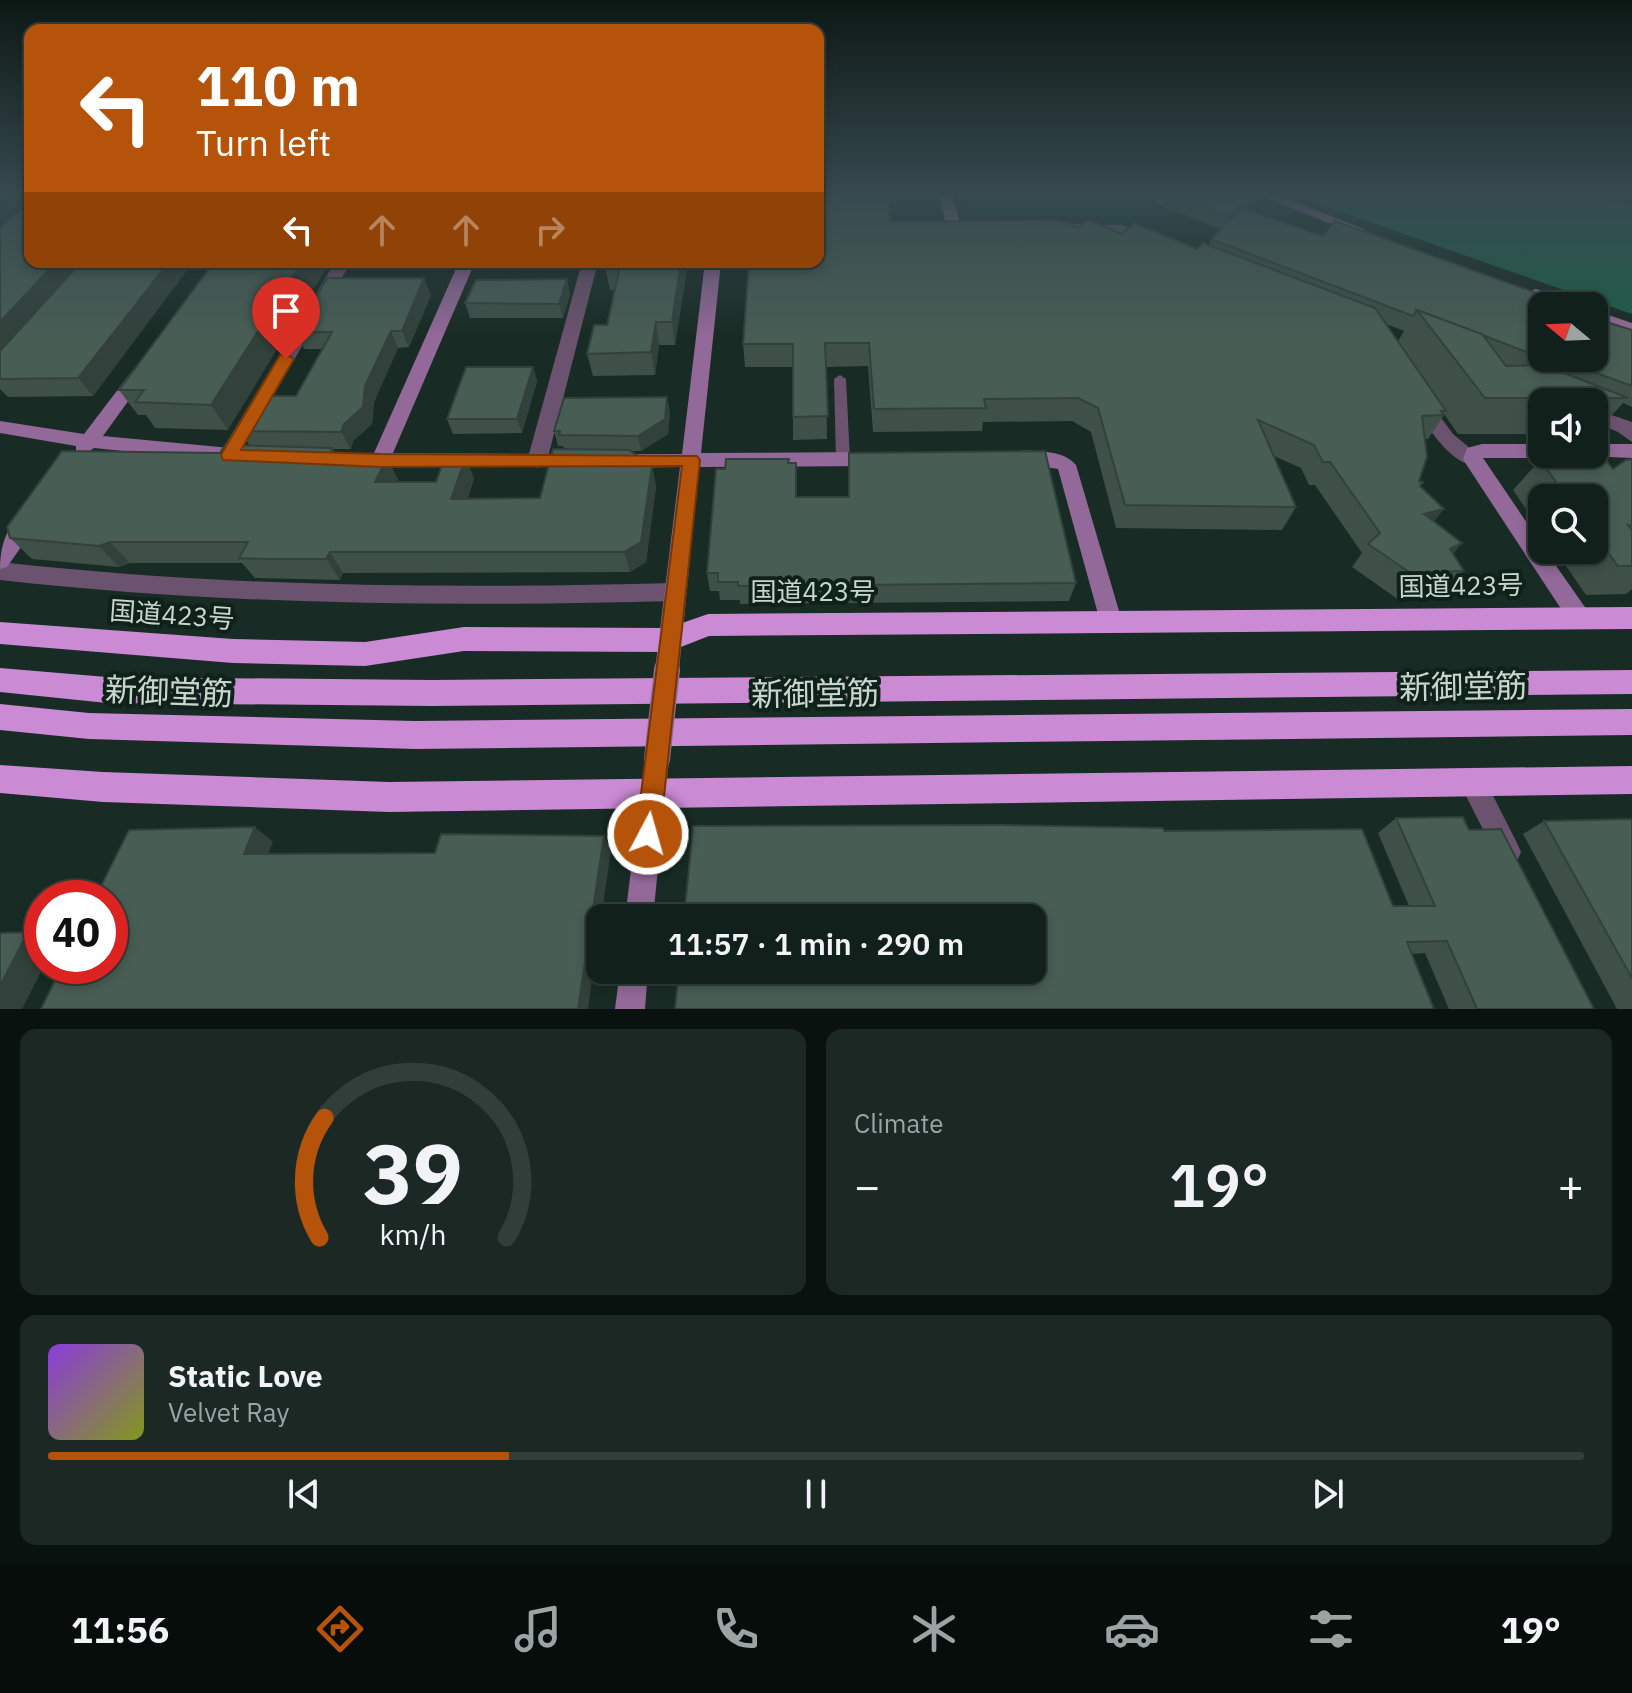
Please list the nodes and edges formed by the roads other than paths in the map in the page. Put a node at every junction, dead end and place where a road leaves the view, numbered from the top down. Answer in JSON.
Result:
{"nodes":[{"id":1,"x":339,"y":268,"type":"edge"},
{"id":2,"x":464,"y":268,"type":"edge"},
{"id":3,"x":588,"y":268,"type":"edge"},
{"id":4,"x":712,"y":268,"type":"edge"},
{"id":5,"x":1525,"y":290,"type":"edge"},
{"id":6,"x":1530,"y":292,"type":"edge"},
{"id":7,"x":1608,"y":320,"type":"edge"},
{"id":8,"x":1632,"y":329,"type":"edge"},
{"id":9,"x":145,"y":364,"type":"edge"},
{"id":10,"x":840,"y":379,"type":"dead end"},
{"id":11,"x":1412,"y":389,"type":"edge"},
{"id":12,"x":1608,"y":420,"type":"edge"},
{"id":13,"x":0,"y":427,"type":"edge"},
{"id":14,"x":1632,"y":435,"type":"edge"},
{"id":15,"x":89,"y":441,"type":"junction"},
{"id":16,"x":1528,"y":451,"type":"edge"},
{"id":17,"x":1608,"y":451,"type":"edge"},
{"id":18,"x":1632,"y":451,"type":"edge"},
{"id":19,"x":229,"y":455,"type":"junction"},
{"id":20,"x":995,"y":457,"type":"edge"},
{"id":21,"x":254,"y":458,"type":"edge"},
{"id":22,"x":888,"y":459,"type":"edge"},
{"id":23,"x":1473,"y":459,"type":"junction"},
{"id":24,"x":349,"y":460,"type":"edge"},
{"id":25,"x":381,"y":460,"type":"junction"},
{"id":26,"x":691,"y":460,"type":"junction"},
{"id":27,"x":843,"y":460,"type":"junction"},
{"id":28,"x":537,"y":461,"type":"junction"},
{"id":29,"x":71,"y":465,"type":"edge"},
{"id":30,"x":35,"y":513,"type":"edge"},
{"id":31,"x":0,"y":561,"type":"edge"},
{"id":32,"x":0,"y":571,"type":"edge"},
{"id":33,"x":674,"y":592,"type":"junction"},
{"id":34,"x":1579,"y":617,"type":"junction"},
{"id":35,"x":1632,"y":618,"type":"edge"},
{"id":36,"x":1111,"y":621,"type":"junction"},
{"id":37,"x":0,"y":633,"type":"edge"},
{"id":38,"x":668,"y":640,"type":"junction"},
{"id":39,"x":0,"y":680,"type":"edge"},
{"id":40,"x":1632,"y":682,"type":"edge"},
{"id":41,"x":0,"y":717,"type":"edge"},
{"id":42,"x":1632,"y":722,"type":"edge"},
{"id":43,"x":0,"y":779,"type":"edge"},
{"id":44,"x":1632,"y":780,"type":"edge"},
{"id":45,"x":1472,"y":781,"type":"junction"},
{"id":46,"x":652,"y":792,"type":"junction"},
{"id":47,"x":1518,"y":871,"type":"edge"},
{"id":48,"x":640,"y":904,"type":"edge"},
{"id":49,"x":633,"y":984,"type":"edge"},
{"id":50,"x":630,"y":1009,"type":"edge"}],
"edges":[{"from":1,"to":19,"type":"street"},
{"from":2,"to":25,"type":"street"},
{"from":3,"to":28,"type":"street"},
{"from":4,"to":26,"type":"street"},
{"from":5,"to":6,"type":"street"},
{"from":7,"to":8,"type":"street"},
{"from":9,"to":15,"type":"street"},
{"from":10,"to":27,"type":"lane"},
{"from":11,"to":23,"type":"street"},
{"from":12,"to":14,"type":"street"},
{"from":13,"to":15,"type":"street"},
{"from":15,"to":19,"type":"street"},
{"from":15,"to":29,"type":"street"},
{"from":16,"to":23,"type":"street"},
{"from":17,"to":18,"type":"street"},
{"from":19,"to":21,"type":"street"},
{"from":20,"to":36,"type":"street"},
{"from":22,"to":27,"type":"street"},
{"from":23,"to":34,"type":"street"},
{"from":24,"to":25,"type":"street"},
{"from":25,"to":28,"type":"street"},
{"from":26,"to":27,"type":"street"},
{"from":26,"to":28,"type":"street"},
{"from":26,"to":33,"type":"street"},
{"from":30,"to":31,"type":"street"},
{"from":32,"to":33,"type":"street"},
{"from":33,"to":38,"type":"street"},
{"from":34,"to":35,"type":"highway","name":"国道423号"},
{"from":34,"to":36,"type":"highway","name":"国道423号"},
{"from":36,"to":38,"type":"highway","name":"国道423号"},
{"from":37,"to":38,"type":"highway","name":"国道423号"},
{"from":38,"to":46,"type":"street","bridge":true},
{"from":39,"to":40,"type":"highway","name":"新御堂筋"},
{"from":41,"to":42,"type":"highway","name":"新御堂筋"},
{"from":43,"to":46,"type":"highway"},
{"from":44,"to":45,"type":"highway"},
{"from":45,"to":46,"type":"highway"},
{"from":45,"to":47,"type":"street"},
{"from":46,"to":48,"type":"street"},
{"from":49,"to":50,"type":"street"}]}
